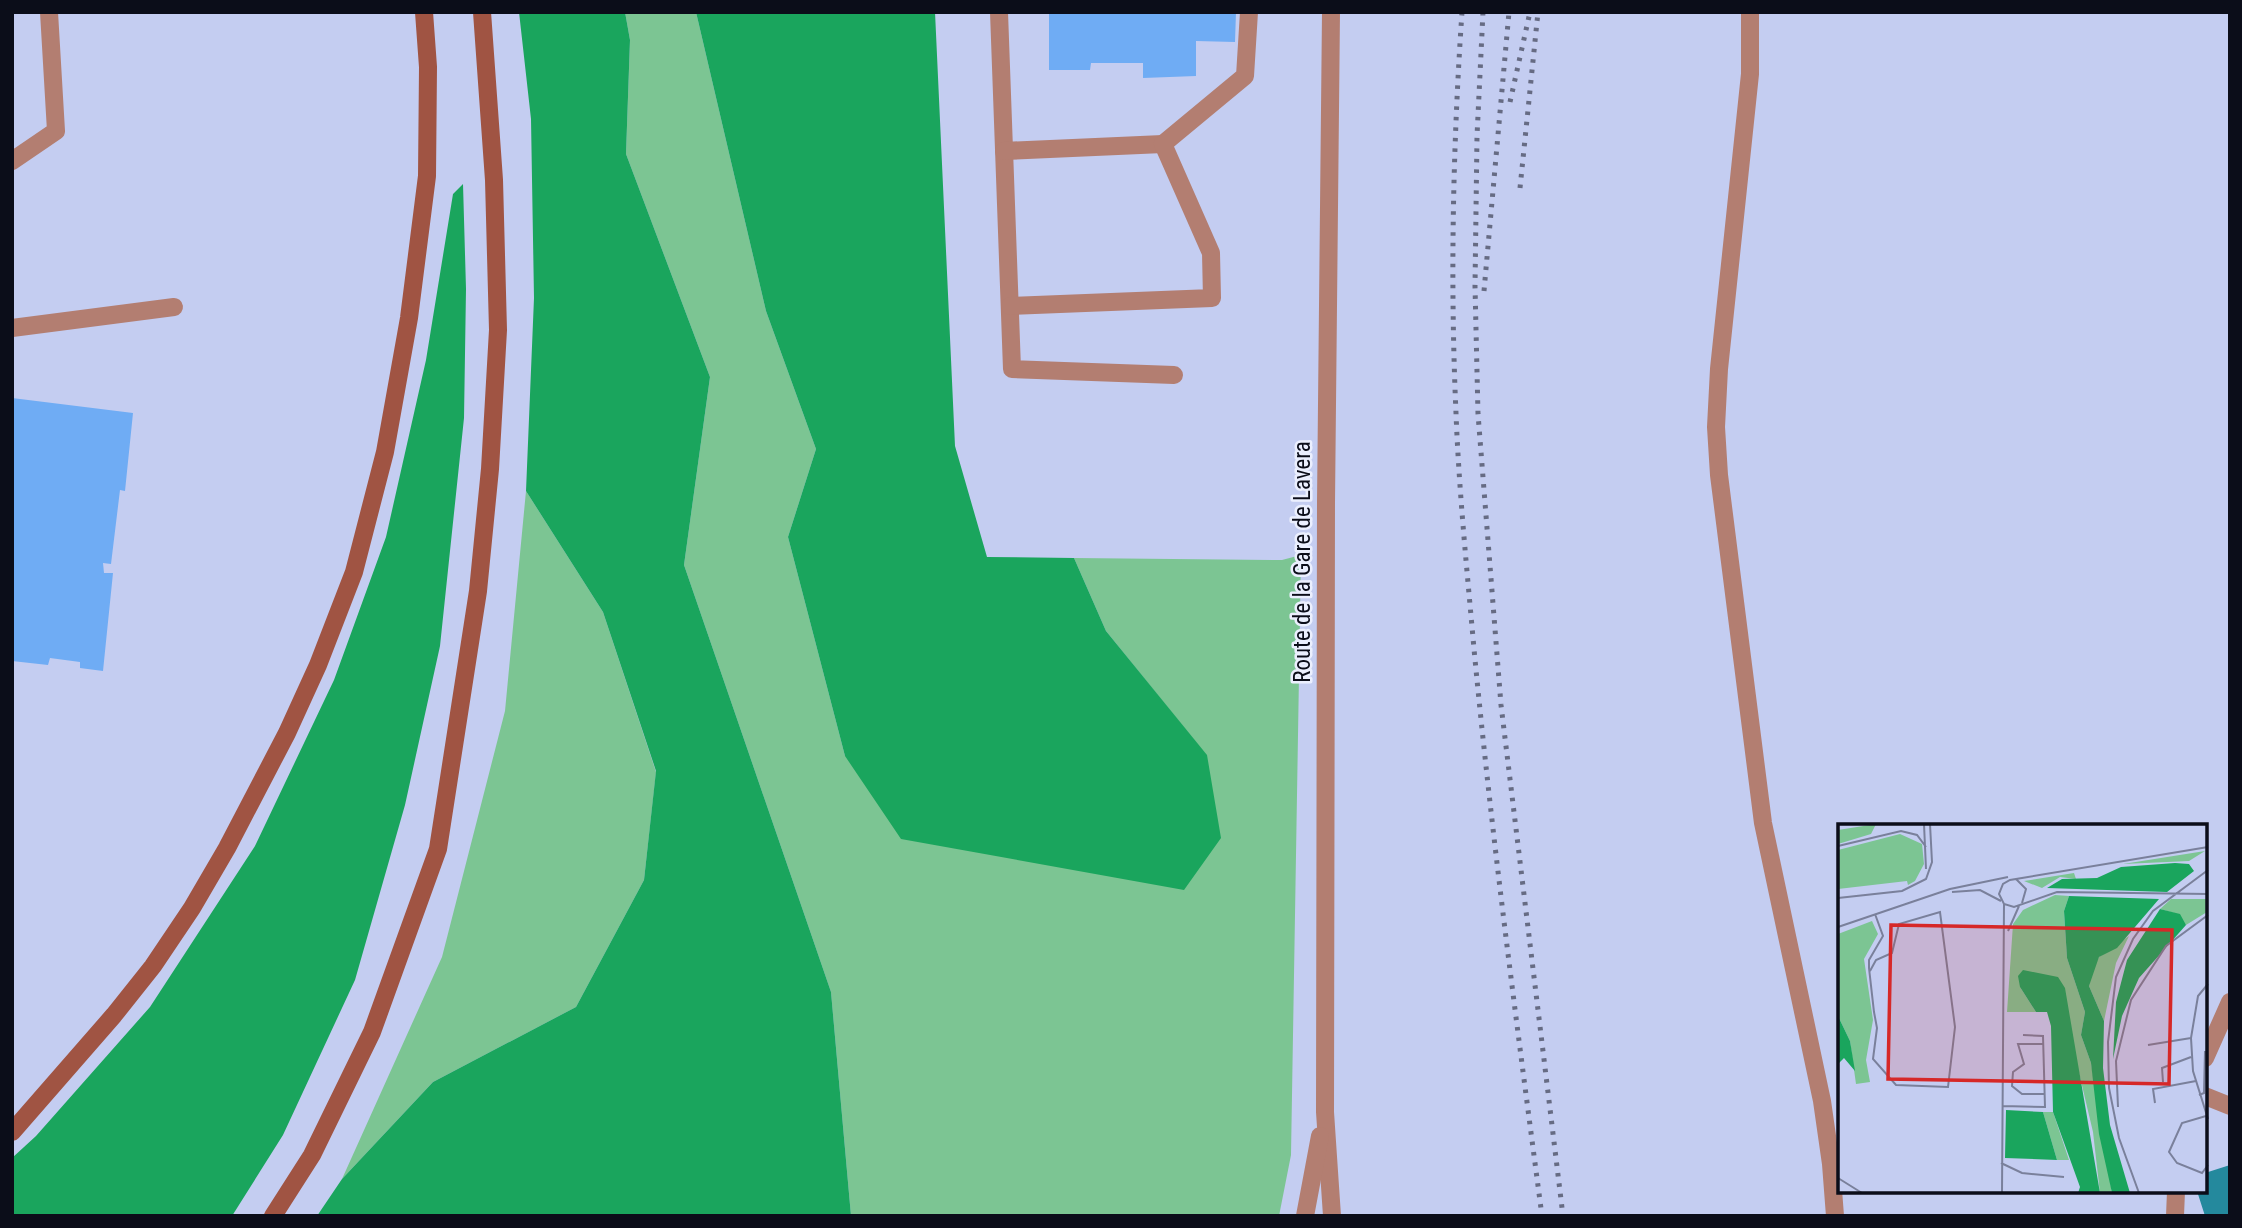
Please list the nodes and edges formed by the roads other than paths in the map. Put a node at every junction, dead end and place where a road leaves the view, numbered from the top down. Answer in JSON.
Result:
{"nodes":[{"id":1,"x":48,"y":12,"type":"edge"},
{"id":2,"x":424,"y":12,"type":"edge"},
{"id":3,"x":482,"y":12,"type":"edge"},
{"id":4,"x":999,"y":12,"type":"edge"},
{"id":5,"x":1249,"y":12,"type":"edge"},
{"id":6,"x":1331,"y":12,"type":"edge"},
{"id":7,"x":1750,"y":12,"type":"edge"},
{"id":8,"x":1163,"y":144,"type":"junction"},
{"id":9,"x":1004,"y":151,"type":"junction"},
{"id":10,"x":12,"y":161,"type":"edge"},
{"id":11,"x":1010,"y":306,"type":"junction"},
{"id":12,"x":174,"y":307,"type":"dead end"},
{"id":13,"x":12,"y":328,"type":"edge"},
{"id":14,"x":1174,"y":375,"type":"dead end"},
{"id":15,"x":2230,"y":1002,"type":"edge"},
{"id":16,"x":2207,"y":1054,"type":"edge"},
{"id":17,"x":2207,"y":1097,"type":"edge"},
{"id":18,"x":2230,"y":1106,"type":"edge"},
{"id":19,"x":1325,"y":1112,"type":"junction"},
{"id":20,"x":12,"y":1132,"type":"edge"},
{"id":21,"x":2176,"y":1193,"type":"edge"},
{"id":22,"x":273,"y":1216,"type":"edge"},
{"id":23,"x":1305,"y":1216,"type":"edge"},
{"id":24,"x":1332,"y":1216,"type":"edge"},
{"id":25,"x":1835,"y":1216,"type":"edge"},
{"id":26,"x":2175,"y":1216,"type":"edge"}],
"edges":[{"from":1,"to":10,"type":"street"},
{"from":2,"to":20,"type":"main road"},
{"from":3,"to":22,"type":"main road"},
{"from":4,"to":9,"type":"street"},
{"from":5,"to":8,"type":"street"},
{"from":6,"to":19,"type":"street","name":"Route de la Gare de Lavera"},
{"from":7,"to":25,"type":"street"},
{"from":8,"to":9,"type":"street"},
{"from":8,"to":11,"type":"street"},
{"from":9,"to":11,"type":"street"},
{"from":11,"to":14,"type":"street"},
{"from":12,"to":13,"type":"street"},
{"from":15,"to":16,"type":"street"},
{"from":17,"to":18,"type":"street"},
{"from":19,"to":23,"type":"street","name":"Route de la Gare de Lavera"},
{"from":19,"to":24,"type":"street","name":"Route de la Gare de Lavera"},
{"from":21,"to":26,"type":"street"}]}
